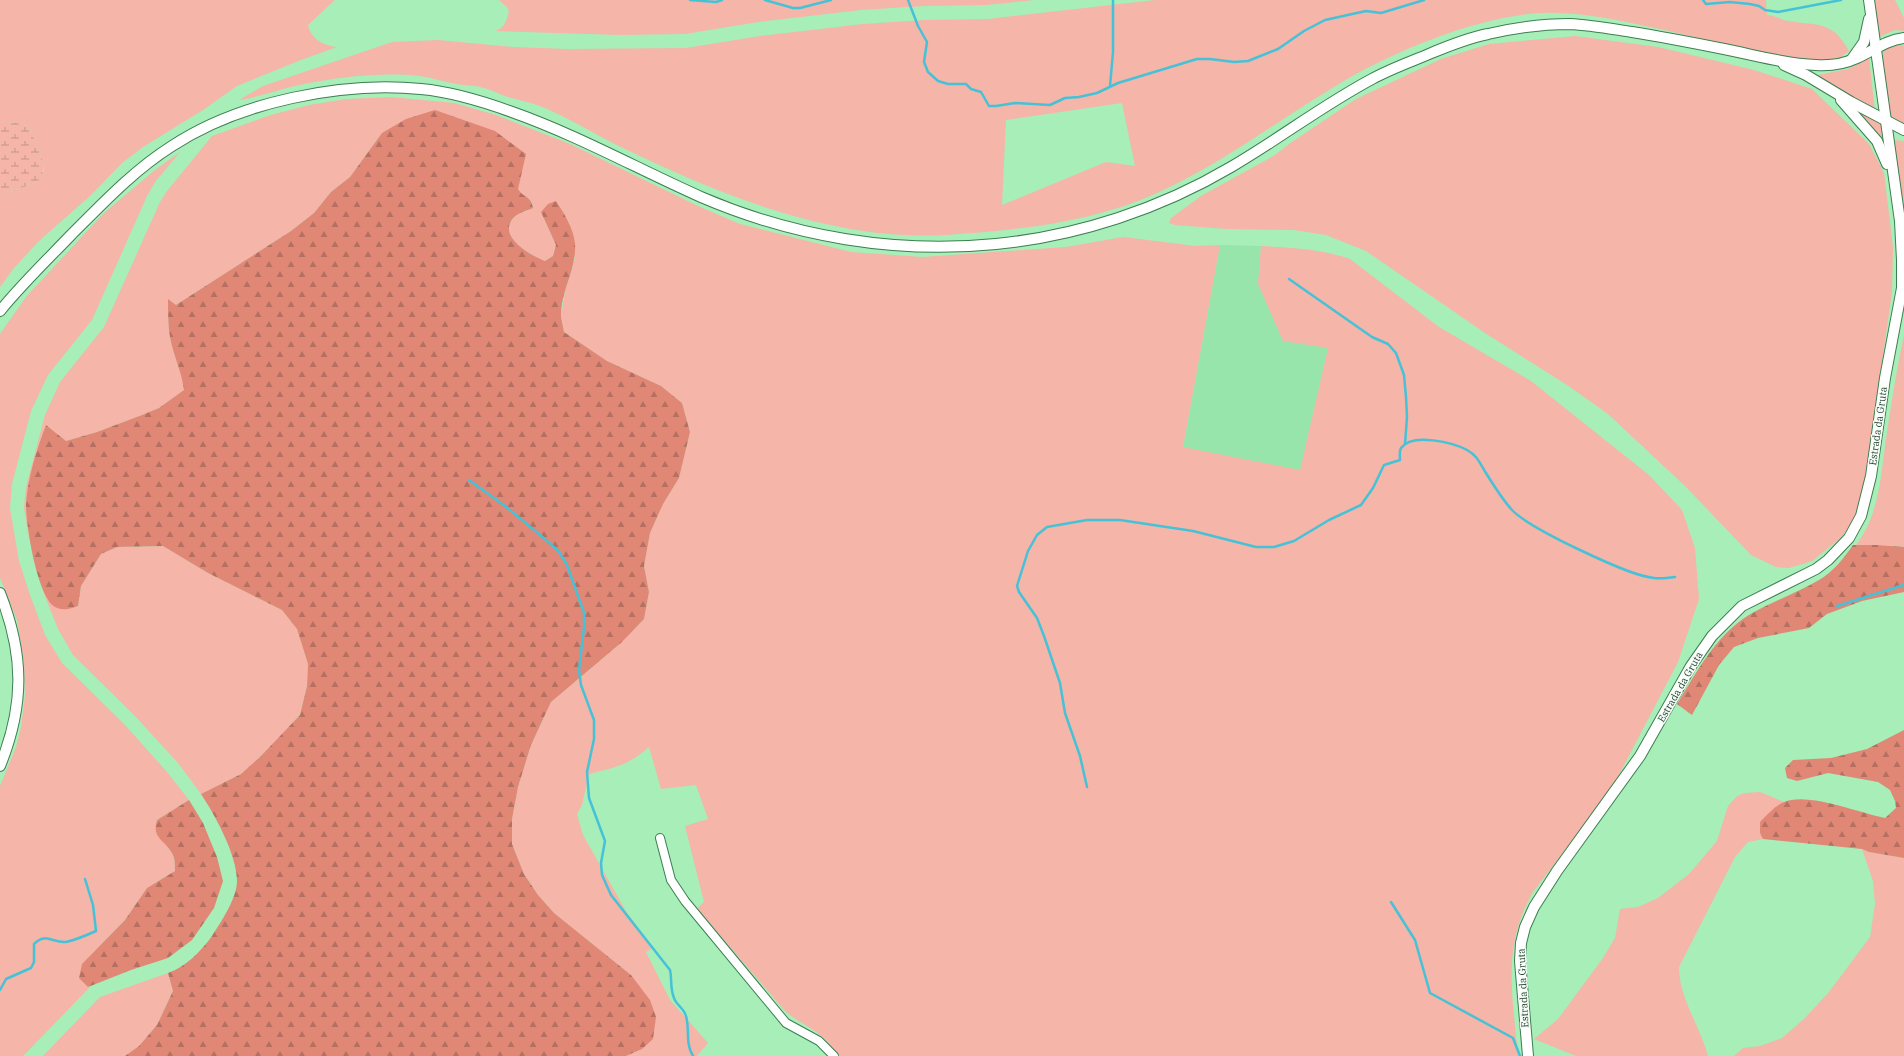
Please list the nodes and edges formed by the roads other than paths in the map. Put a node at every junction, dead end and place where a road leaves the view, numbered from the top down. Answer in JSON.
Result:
{"nodes":[{"id":1,"x":1870,"y":5,"type":"edge"},
{"id":2,"x":1904,"y":38,"type":"edge"},
{"id":3,"x":1877,"y":48,"type":"junction"},
{"id":4,"x":1769,"y":59,"type":"junction"},
{"id":5,"x":1851,"y":61,"type":"junction"},
{"id":6,"x":1830,"y":88,"type":"junction"},
{"id":7,"x":1886,"y":121,"type":"junction"},
{"id":8,"x":1904,"y":130,"type":"edge"},
{"id":9,"x":1895,"y":188,"type":"junction"},
{"id":10,"x":1904,"y":303,"type":"edge"},
{"id":11,"x":0,"y":311,"type":"edge"},
{"id":12,"x":1894,"y":334,"type":"junction"},
{"id":13,"x":0,"y":593,"type":"edge"},
{"id":14,"x":0,"y":766,"type":"edge"},
{"id":15,"x":660,"y":838,"type":"dead end"},
{"id":16,"x":834,"y":1056,"type":"edge"},
{"id":17,"x":1528,"y":1056,"type":"edge"}],
"edges":[{"from":1,"to":3,"type":"main road"},
{"from":1,"to":5,"type":"main road"},
{"from":2,"to":3,"type":"main road"},
{"from":3,"to":5,"type":"main road"},
{"from":3,"to":7,"type":"main road"},
{"from":4,"to":5,"type":"main road"},
{"from":4,"to":6,"type":"main road"},
{"from":4,"to":11,"type":"main road"},
{"from":6,"to":7,"type":"main road"},
{"from":6,"to":9,"type":"main road"},
{"from":7,"to":8,"type":"main road"},
{"from":7,"to":9,"type":"main road"},
{"from":9,"to":12,"type":"main road"},
{"from":10,"to":12,"type":"main road"},
{"from":12,"to":17,"type":"main road","name":"Estrada da Gruta"},
{"from":13,"to":14,"type":"main road"},
{"from":15,"to":16,"type":"street"}]}
